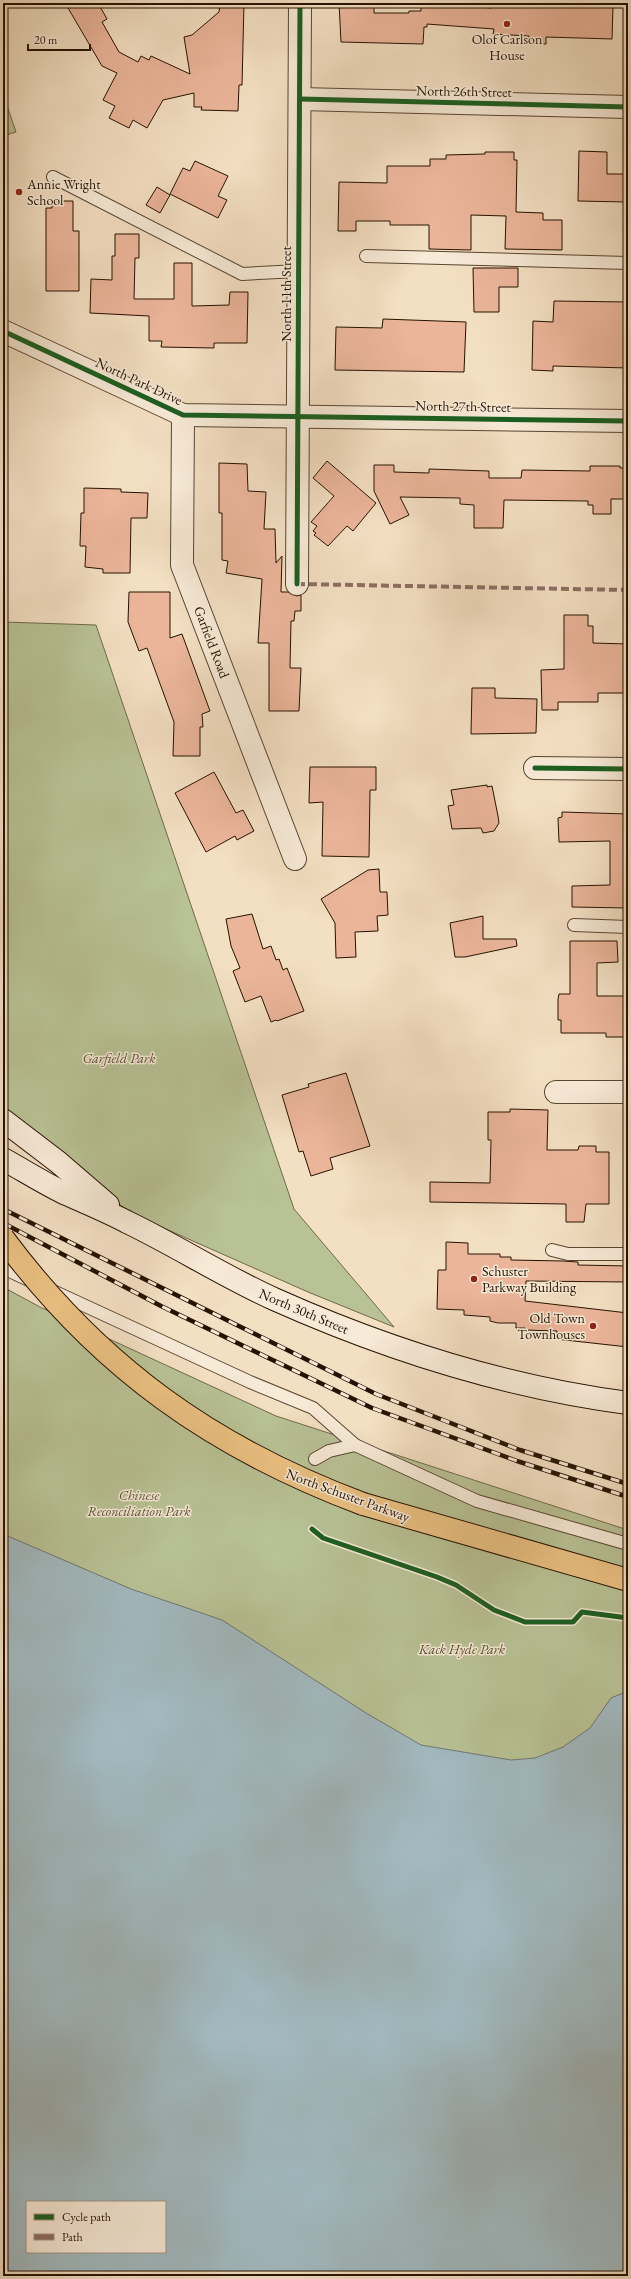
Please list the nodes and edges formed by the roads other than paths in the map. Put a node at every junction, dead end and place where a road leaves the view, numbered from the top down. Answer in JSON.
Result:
{"nodes":[{"id":1,"x":300,"y":3,"type":"edge"},
{"id":2,"x":300,"y":99,"type":"junction"},
{"id":3,"x":628,"y":107,"type":"edge"},
{"id":4,"x":53,"y":177,"type":"dead end"},
{"id":5,"x":366,"y":256,"type":"dead end"},
{"id":6,"x":628,"y":263,"type":"edge"},
{"id":7,"x":298,"y":271,"type":"junction"},
{"id":8,"x":3,"y":331,"type":"edge"},
{"id":9,"x":183,"y":415,"type":"junction"},
{"id":10,"x":298,"y":416,"type":"junction"},
{"id":11,"x":628,"y":421,"type":"edge"},
{"id":12,"x":297,"y":584,"type":"dead end"},
{"id":13,"x":535,"y":768,"type":"dead end"},
{"id":14,"x":628,"y":769,"type":"edge"},
{"id":15,"x":295,"y":859,"type":"dead end"},
{"id":16,"x":574,"y":925,"type":"dead end"},
{"id":17,"x":628,"y":927,"type":"edge"},
{"id":18,"x":556,"y":1092,"type":"dead end"},
{"id":19,"x":628,"y":1092,"type":"edge"},
{"id":20,"x":3,"y":1120,"type":"edge"},
{"id":21,"x":3,"y":1159,"type":"edge"},
{"id":22,"x":128,"y":1222,"type":"junction"},
{"id":23,"x":3,"y":1238,"type":"edge"},
{"id":24,"x":552,"y":1250,"type":"dead end"},
{"id":25,"x":628,"y":1254,"type":"edge"},
{"id":26,"x":3,"y":1268,"type":"edge"},
{"id":27,"x":628,"y":1403,"type":"edge"},
{"id":28,"x":355,"y":1445,"type":"junction"},
{"id":29,"x":315,"y":1459,"type":"dead end"},
{"id":30,"x":628,"y":1544,"type":"edge"},
{"id":31,"x":628,"y":1580,"type":"edge"}],
"edges":[{"from":1,"to":2,"type":"street","name":"North 11th Street"},
{"from":2,"to":3,"type":"street","name":"North 26th Street"},
{"from":2,"to":7,"type":"street","name":"North 11th Street"},
{"from":4,"to":7,"type":"lane"},
{"from":5,"to":6,"type":"lane"},
{"from":7,"to":10,"type":"street","name":"North 11th Street"},
{"from":8,"to":9,"type":"street","name":"North Park Drive"},
{"from":9,"to":10,"type":"street","name":"North Park Drive"},
{"from":9,"to":15,"type":"street","name":"Garfield Road"},
{"from":10,"to":11,"type":"street","name":"North 27th Street"},
{"from":10,"to":12,"type":"street","name":"North 11th Street"},
{"from":13,"to":14,"type":"street"},
{"from":16,"to":17,"type":"lane"},
{"from":18,"to":19,"type":"street"},
{"from":20,"to":22,"type":"street"},
{"from":21,"to":22,"type":"street","name":"North 30th Street"},
{"from":22,"to":27,"type":"street","name":"North 30th Street"},
{"from":23,"to":31,"type":"highway","name":"North Schuster Parkway","bridge":true},
{"from":24,"to":25,"type":"lane"},
{"from":26,"to":28,"type":"lane"},
{"from":28,"to":29,"type":"lane"},
{"from":28,"to":30,"type":"lane"}]}
